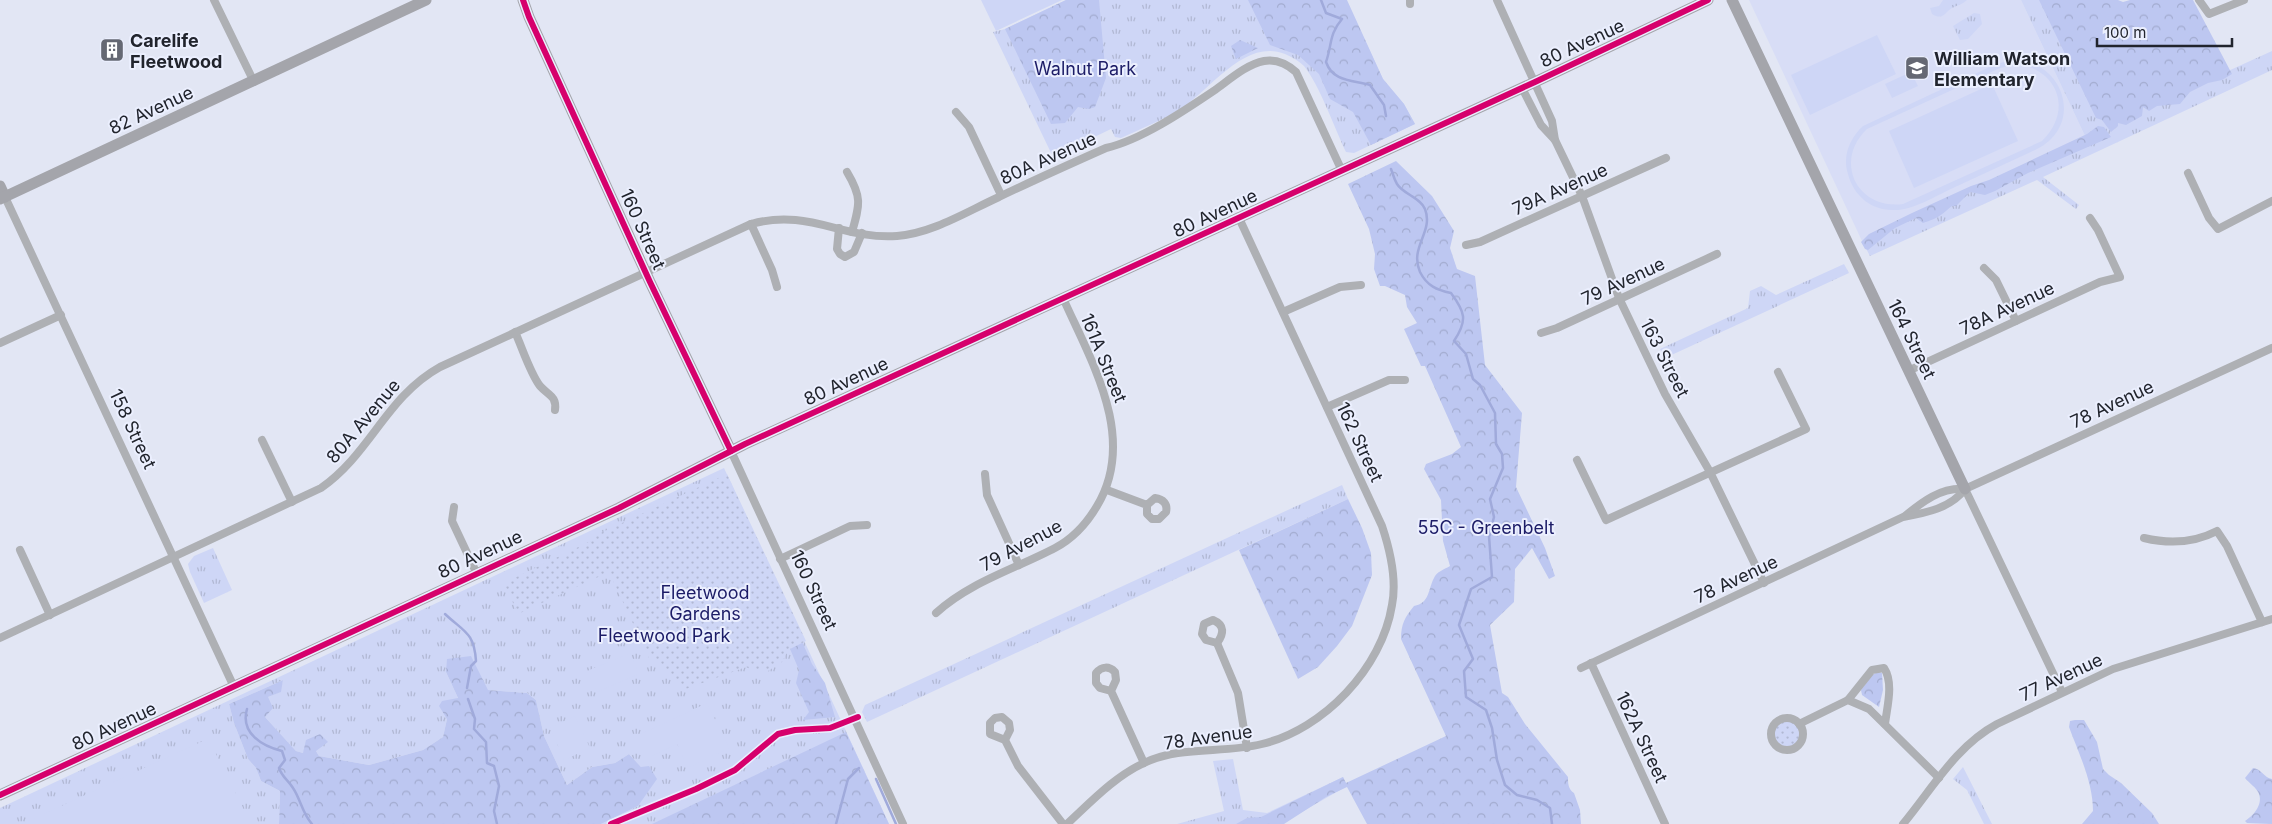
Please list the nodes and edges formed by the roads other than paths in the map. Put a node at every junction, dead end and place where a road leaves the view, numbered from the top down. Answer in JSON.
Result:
{"nodes":[{"id":1,"x":214,"y":0,"type":"edge"},
{"id":2,"x":426,"y":0,"type":"edge"},
{"id":3,"x":516,"y":0,"type":"edge"},
{"id":4,"x":523,"y":0,"type":"edge"},
{"id":5,"x":1497,"y":0,"type":"edge"},
{"id":6,"x":1708,"y":0,"type":"edge"},
{"id":7,"x":1732,"y":0,"type":"edge"},
{"id":8,"x":2199,"y":0,"type":"edge"},
{"id":9,"x":2244,"y":0,"type":"edge"},
{"id":10,"x":529,"y":17,"type":"junction"},
{"id":11,"x":254,"y":82,"type":"junction"},
{"id":12,"x":1535,"y":82,"type":"junction"},
{"id":13,"x":1522,"y":88,"type":"junction"},
{"id":14,"x":956,"y":112,"type":"dead end"},
{"id":15,"x":1555,"y":140,"type":"junction"},
{"id":16,"x":1666,"y":158,"type":"dead end"},
{"id":17,"x":1342,"y":171,"type":"junction"},
{"id":18,"x":847,"y":172,"type":"dead end"},
{"id":19,"x":2188,"y":173,"type":"dead end"},
{"id":20,"x":0,"y":186,"type":"edge"},
{"id":21,"x":1001,"y":195,"type":"junction"},
{"id":22,"x":1582,"y":196,"type":"junction"},
{"id":23,"x":2,"y":198,"type":"edge"},
{"id":24,"x":2272,"y":201,"type":"edge"},
{"id":25,"x":1239,"y":218,"type":"junction"},
{"id":26,"x":2090,"y":218,"type":"dead end"},
{"id":27,"x":751,"y":224,"type":"junction"},
{"id":28,"x":839,"y":228,"type":"junction"},
{"id":29,"x":852,"y":232,"type":"junction"},
{"id":30,"x":862,"y":234,"type":"junction"},
{"id":31,"x":1466,"y":245,"type":"dead end"},
{"id":32,"x":1717,"y":254,"type":"dead end"},
{"id":33,"x":1984,"y":268,"type":"dead end"},
{"id":34,"x":646,"y":272,"type":"junction"},
{"id":35,"x":1361,"y":285,"type":"dead end"},
{"id":36,"x":777,"y":287,"type":"dead end"},
{"id":37,"x":1063,"y":298,"type":"junction"},
{"id":38,"x":1619,"y":298,"type":"junction"},
{"id":39,"x":1283,"y":312,"type":"junction"},
{"id":40,"x":61,"y":315,"type":"junction"},
{"id":41,"x":2016,"y":321,"type":"junction"},
{"id":42,"x":515,"y":332,"type":"junction"},
{"id":43,"x":1541,"y":333,"type":"dead end"},
{"id":44,"x":0,"y":343,"type":"edge"},
{"id":45,"x":2271,"y":351,"type":"edge"},
{"id":46,"x":1908,"y":371,"type":"junction"},
{"id":47,"x":1778,"y":372,"type":"dead end"},
{"id":48,"x":1405,"y":380,"type":"dead end"},
{"id":49,"x":1327,"y":407,"type":"junction"},
{"id":50,"x":555,"y":410,"type":"dead end"},
{"id":51,"x":262,"y":440,"type":"dead end"},
{"id":52,"x":730,"y":452,"type":"junction"},
{"id":53,"x":1577,"y":460,"type":"dead end"},
{"id":54,"x":1710,"y":472,"type":"junction"},
{"id":55,"x":985,"y":474,"type":"dead end"},
{"id":56,"x":1964,"y":489,"type":"junction"},
{"id":57,"x":1107,"y":490,"type":"junction"},
{"id":58,"x":292,"y":502,"type":"junction"},
{"id":59,"x":1146,"y":504,"type":"dead end"},
{"id":60,"x":454,"y":508,"type":"dead end"},
{"id":61,"x":1904,"y":517,"type":"junction"},
{"id":62,"x":867,"y":525,"type":"dead end"},
{"id":63,"x":2144,"y":538,"type":"dead end"},
{"id":64,"x":20,"y":550,"type":"dead end"},
{"id":65,"x":174,"y":558,"type":"junction"},
{"id":66,"x":780,"y":559,"type":"junction"},
{"id":67,"x":1019,"y":566,"type":"junction"},
{"id":68,"x":476,"y":572,"type":"junction"},
{"id":69,"x":1764,"y":583,"type":"junction"},
{"id":70,"x":936,"y":613,"type":"dead end"},
{"id":71,"x":50,"y":614,"type":"junction"},
{"id":72,"x":2272,"y":619,"type":"edge"},
{"id":73,"x":2262,"y":622,"type":"junction"},
{"id":74,"x":0,"y":638,"type":"edge"},
{"id":75,"x":1217,"y":643,"type":"dead end"},
{"id":76,"x":1591,"y":663,"type":"junction"},
{"id":77,"x":1581,"y":668,"type":"dead end"},
{"id":78,"x":1354,"y":683,"type":"joint"},
{"id":79,"x":234,"y":687,"type":"junction"},
{"id":80,"x":1111,"y":690,"type":"dead end"},
{"id":81,"x":2062,"y":692,"type":"junction"},
{"id":82,"x":1848,"y":700,"type":"junction"},
{"id":83,"x":1799,"y":724,"type":"junction"},
{"id":84,"x":1885,"y":724,"type":"junction"},
{"id":85,"x":1005,"y":740,"type":"dead end"},
{"id":86,"x":1247,"y":748,"type":"junction"},
{"id":87,"x":1144,"y":763,"type":"junction"},
{"id":88,"x":1939,"y":778,"type":"junction"},
{"id":89,"x":0,"y":795,"type":"edge"},
{"id":90,"x":903,"y":824,"type":"edge"},
{"id":91,"x":1063,"y":824,"type":"edge"},
{"id":92,"x":1067,"y":824,"type":"edge"},
{"id":93,"x":1665,"y":824,"type":"edge"},
{"id":94,"x":1903,"y":824,"type":"edge"}],
"edges":[{"from":1,"to":11,"type":"street"},
{"from":2,"to":11,"type":"street","name":"82 Avenue"},
{"from":3,"to":10,"type":"street","name":"160 Street"},
{"from":4,"to":10,"type":"street","name":"160 Street"},
{"from":5,"to":12,"type":"street","name":"163 Street"},
{"from":6,"to":12,"type":"street","name":"80 Avenue"},
{"from":7,"to":46,"type":"street","name":"164 Street"},
{"from":8,"to":9,"type":"street"},
{"from":10,"to":34,"type":"street","name":"160 Street"},
{"from":11,"to":23,"type":"street","name":"82 Avenue"},
{"from":12,"to":13,"type":"street","name":"80 Avenue"},
{"from":12,"to":15,"type":"street","name":"163 Street"},
{"from":13,"to":15,"type":"street","name":"163 Street"},
{"from":13,"to":17,"type":"street","name":"80 Avenue"},
{"from":14,"to":21,"type":"street"},
{"from":15,"to":22,"type":"street","name":"163 Street"},
{"from":16,"to":22,"type":"street","name":"79A Avenue"},
{"from":17,"to":21,"type":"street","name":"80A Avenue"},
{"from":17,"to":25,"type":"street","name":"80 Avenue"},
{"from":18,"to":29,"type":"street"},
{"from":19,"to":24,"type":"street"},
{"from":20,"to":23,"type":"street","name":"158 Street"},
{"from":21,"to":30,"type":"street","name":"80A Avenue"},
{"from":22,"to":31,"type":"street","name":"79A Avenue"},
{"from":22,"to":38,"type":"street","name":"163 Street"},
{"from":23,"to":40,"type":"street","name":"158 Street"},
{"from":25,"to":37,"type":"street","name":"80 Avenue"},
{"from":25,"to":39,"type":"street","name":"162 Street"},
{"from":26,"to":41,"type":"street","name":"78A Avenue"},
{"from":27,"to":28,"type":"street","name":"80A Avenue"},
{"from":27,"to":34,"type":"street","name":"80A Avenue"},
{"from":27,"to":36,"type":"street"},
{"from":28,"to":29,"type":"street","name":"80A Avenue"},
{"from":28,"to":30,"type":"street"},
{"from":29,"to":30,"type":"street","name":"80A Avenue"},
{"from":32,"to":38,"type":"street","name":"79 Avenue"},
{"from":33,"to":41,"type":"street"},
{"from":34,"to":42,"type":"street","name":"80A Avenue"},
{"from":34,"to":52,"type":"street","name":"160 Street"},
{"from":35,"to":39,"type":"street"},
{"from":37,"to":52,"type":"street","name":"80 Avenue"},
{"from":37,"to":57,"type":"street","name":"161A Street"},
{"from":38,"to":43,"type":"street","name":"79 Avenue"},
{"from":38,"to":54,"type":"street","name":"163 Street"},
{"from":39,"to":49,"type":"street","name":"162 Street"},
{"from":40,"to":44,"type":"street"},
{"from":40,"to":65,"type":"street","name":"158 Street"},
{"from":41,"to":46,"type":"street","name":"78A Avenue"},
{"from":42,"to":50,"type":"street"},
{"from":42,"to":58,"type":"street","name":"80A Avenue"},
{"from":45,"to":56,"type":"street","name":"78 Avenue"},
{"from":46,"to":56,"type":"street","name":"164 Street"},
{"from":47,"to":54,"type":"street"},
{"from":48,"to":49,"type":"street"},
{"from":49,"to":78,"type":"street","name":"162 Street"},
{"from":51,"to":58,"type":"street"},
{"from":52,"to":66,"type":"street","name":"160 Street"},
{"from":52,"to":68,"type":"street","name":"80 Avenue"},
{"from":53,"to":54,"type":"street"},
{"from":54,"to":69,"type":"street","name":"163 Street"},
{"from":55,"to":67,"type":"street"},
{"from":56,"to":61,"type":"street","name":"78 Avenue"},
{"from":56,"to":61,"type":"street","name":"78 Avenue"},
{"from":56,"to":81,"type":"street","name":"164 Street"},
{"from":57,"to":59,"type":"street"},
{"from":57,"to":67,"type":"street","name":"79 Avenue"},
{"from":58,"to":65,"type":"street","name":"80A Avenue"},
{"from":60,"to":68,"type":"street"},
{"from":61,"to":69,"type":"street","name":"78 Avenue"},
{"from":62,"to":66,"type":"street"},
{"from":63,"to":73,"type":"street"},
{"from":64,"to":71,"type":"street"},
{"from":65,"to":71,"type":"street","name":"80A Avenue"},
{"from":65,"to":79,"type":"street","name":"158 Street"},
{"from":66,"to":90,"type":"street","name":"160 Street"},
{"from":67,"to":70,"type":"street","name":"79 Avenue"},
{"from":68,"to":79,"type":"street","name":"80 Avenue"},
{"from":69,"to":76,"type":"street","name":"78 Avenue"},
{"from":71,"to":74,"type":"street","name":"80A Avenue"},
{"from":72,"to":73,"type":"street","name":"77 Avenue"},
{"from":73,"to":81,"type":"street","name":"77 Avenue"},
{"from":75,"to":86,"type":"street"},
{"from":76,"to":77,"type":"street","name":"78 Avenue"},
{"from":76,"to":93,"type":"street","name":"162A Street"},
{"from":78,"to":86,"type":"street","name":"78 Avenue"},
{"from":79,"to":89,"type":"street","name":"80 Avenue"},
{"from":80,"to":87,"type":"street"},
{"from":81,"to":88,"type":"street","name":"77 Avenue"},
{"from":82,"to":83,"type":"street"},
{"from":82,"to":84,"type":"street"},
{"from":82,"to":84,"type":"street"},
{"from":83,"to":83,"type":"street"},
{"from":84,"to":88,"type":"street"},
{"from":85,"to":91,"type":"street"},
{"from":86,"to":87,"type":"street","name":"78 Avenue"},
{"from":87,"to":92,"type":"street","name":"78 Avenue"},
{"from":88,"to":94,"type":"street","name":"77 Avenue"}]}
